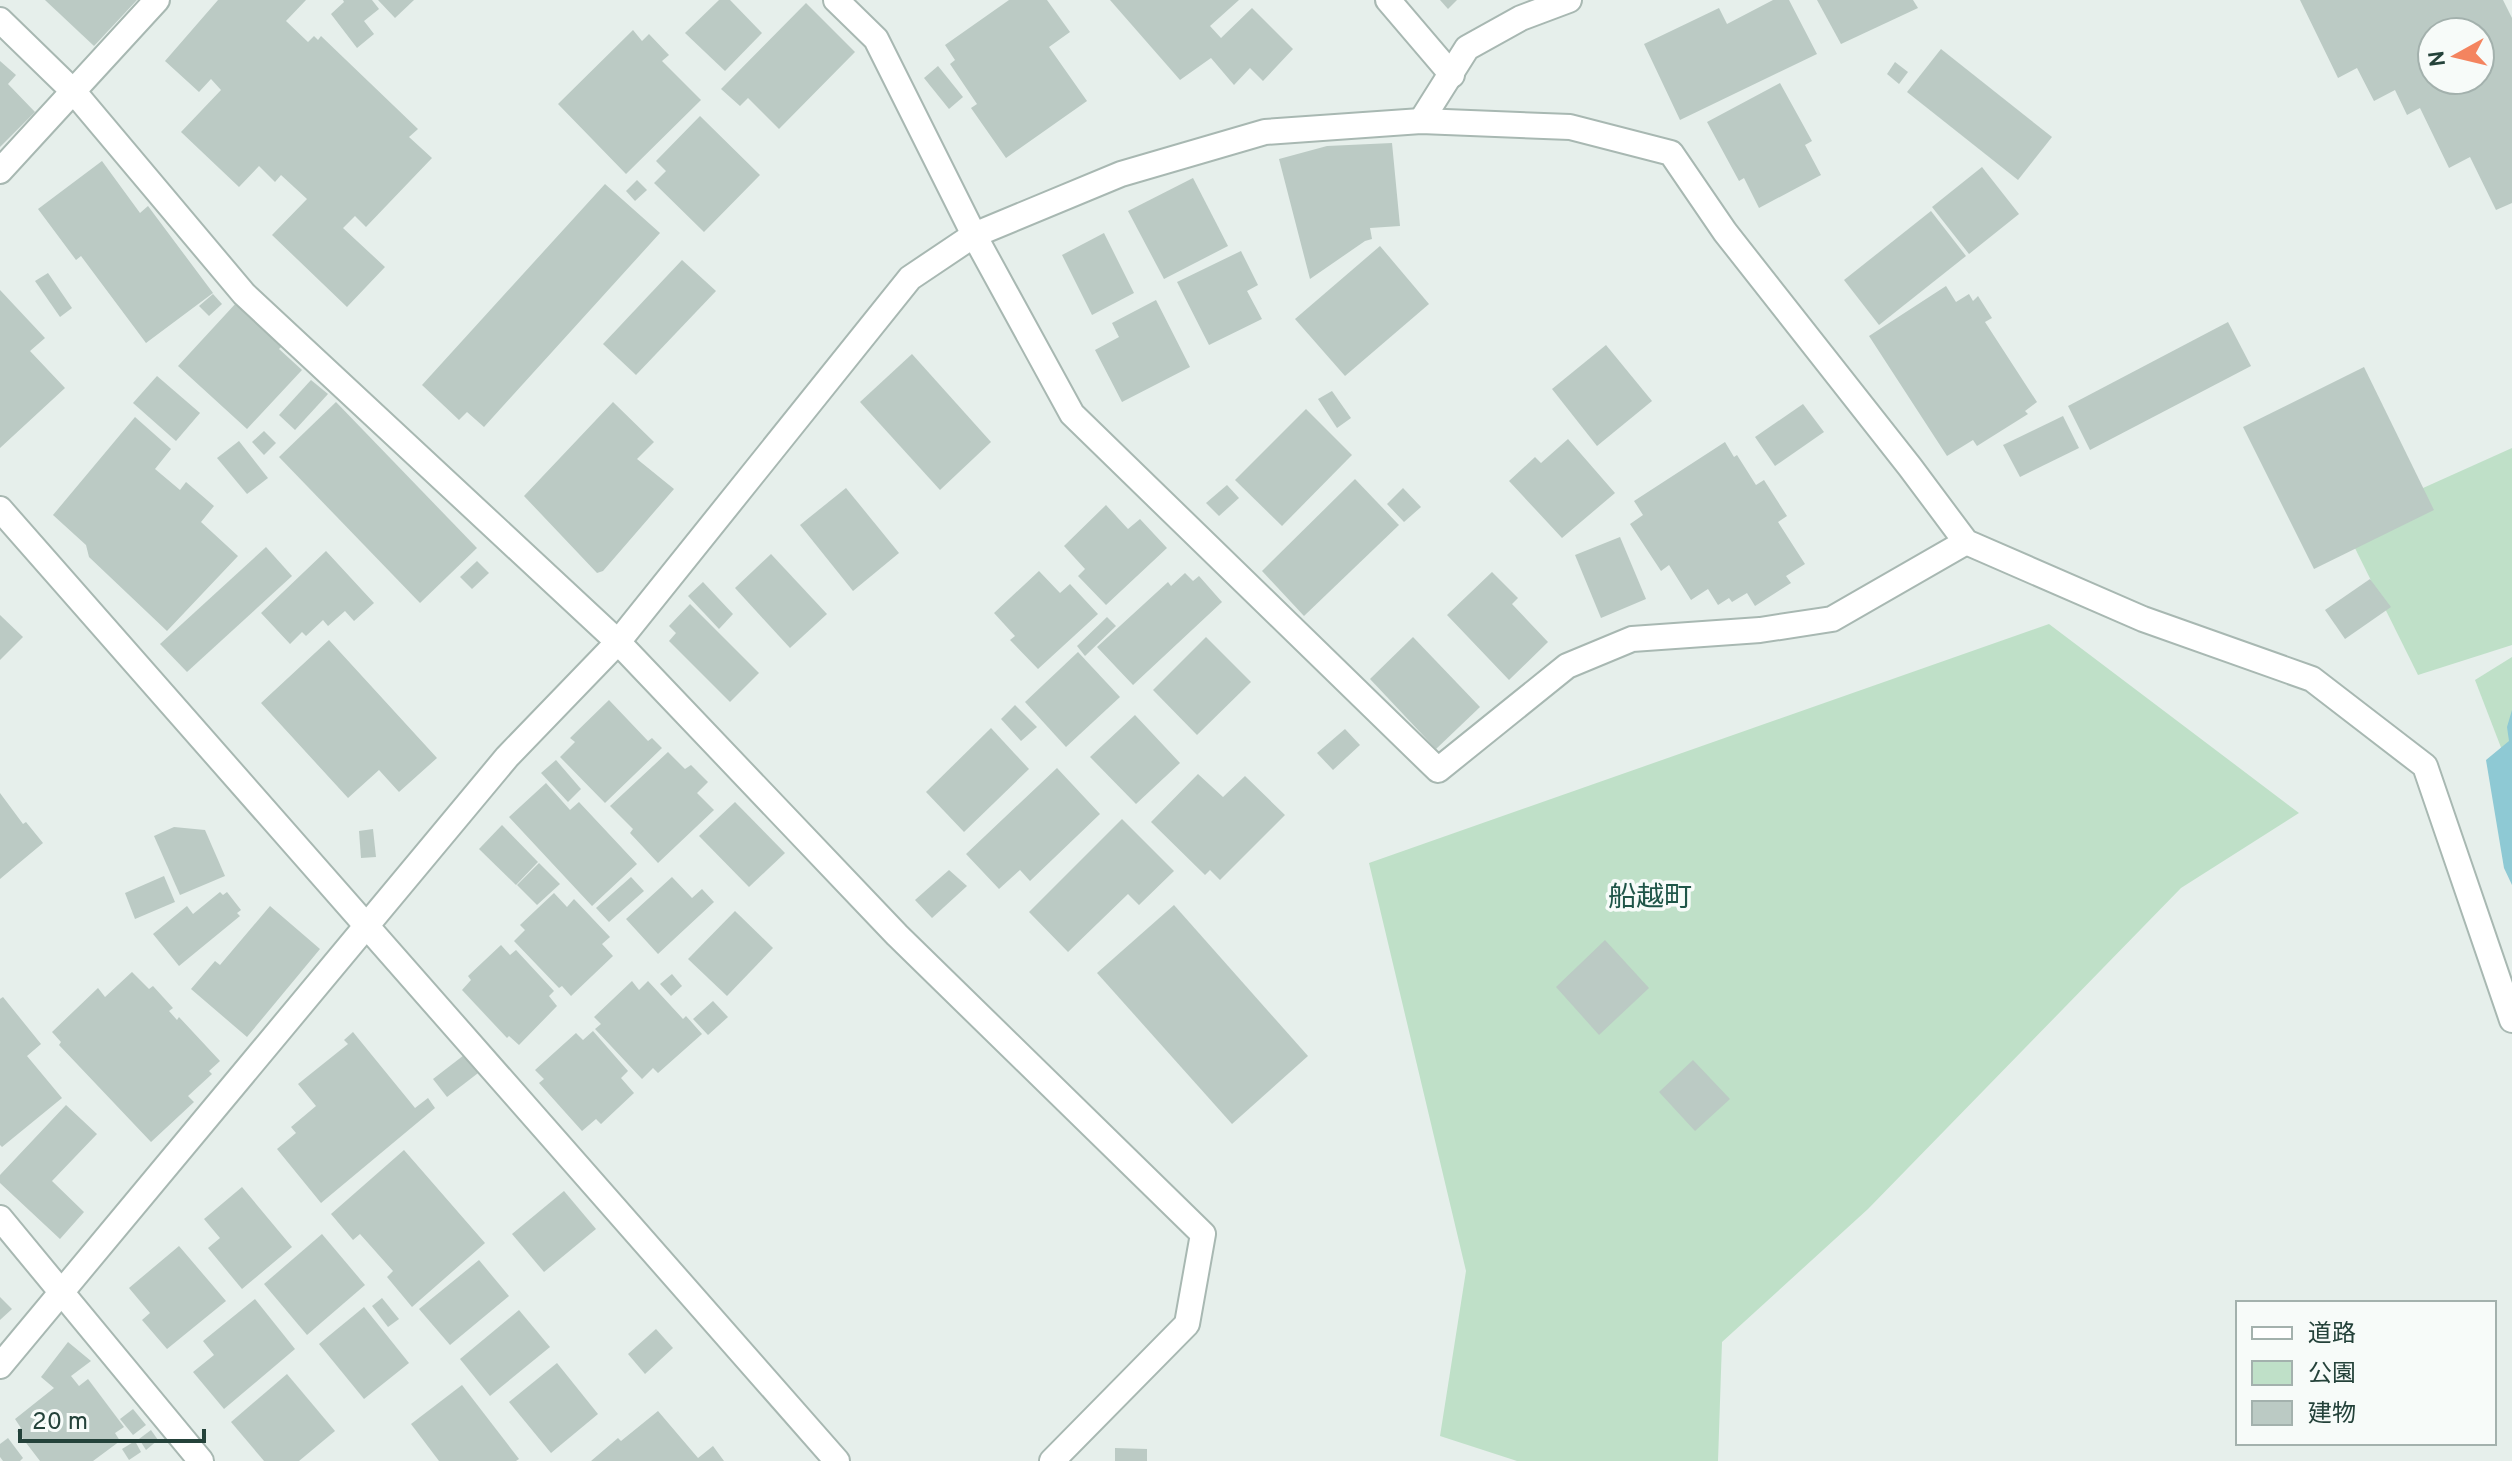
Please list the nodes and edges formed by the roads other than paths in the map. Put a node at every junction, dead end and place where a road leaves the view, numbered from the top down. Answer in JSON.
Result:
{"nodes":[{"id":1,"x":157,"y":0,"type":"edge"},
{"id":2,"x":836,"y":0,"type":"edge"},
{"id":3,"x":1388,"y":0,"type":"edge"},
{"id":4,"x":1569,"y":0,"type":"edge"},
{"id":5,"x":0,"y":20,"type":"edge"},
{"id":6,"x":1452,"y":75,"type":"junction"},
{"id":7,"x":74,"y":92,"type":"junction"},
{"id":8,"x":1421,"y":121,"type":"junction"},
{"id":9,"x":0,"y":171,"type":"edge"},
{"id":10,"x":974,"y":235,"type":"junction"},
{"id":11,"x":0,"y":509,"type":"edge"},
{"id":12,"x":1966,"y":542,"type":"junction"},
{"id":13,"x":618,"y":642,"type":"junction"},
{"id":14,"x":366,"y":928,"type":"junction"},
{"id":15,"x":2512,"y":1020,"type":"edge"},
{"id":16,"x":0,"y":1218,"type":"edge"},
{"id":17,"x":61,"y":1294,"type":"junction"},
{"id":18,"x":0,"y":1366,"type":"edge"},
{"id":19,"x":201,"y":1461,"type":"edge"},
{"id":20,"x":837,"y":1461,"type":"edge"},
{"id":21,"x":1052,"y":1461,"type":"edge"}],
"edges":[{"from":1,"to":7,"type":"street"},
{"from":2,"to":10,"type":"street"},
{"from":3,"to":6,"type":"street"},
{"from":4,"to":6,"type":"street"},
{"from":5,"to":7,"type":"street"},
{"from":6,"to":8,"type":"street"},
{"from":7,"to":9,"type":"street"},
{"from":7,"to":13,"type":"street"},
{"from":8,"to":10,"type":"street"},
{"from":8,"to":12,"type":"street"},
{"from":10,"to":12,"type":"street"},
{"from":10,"to":13,"type":"street"},
{"from":11,"to":14,"type":"street"},
{"from":12,"to":15,"type":"street"},
{"from":13,"to":14,"type":"street"},
{"from":13,"to":21,"type":"street"},
{"from":14,"to":17,"type":"street"},
{"from":14,"to":20,"type":"street"},
{"from":16,"to":17,"type":"street"},
{"from":17,"to":18,"type":"street"},
{"from":17,"to":19,"type":"street"}]}
